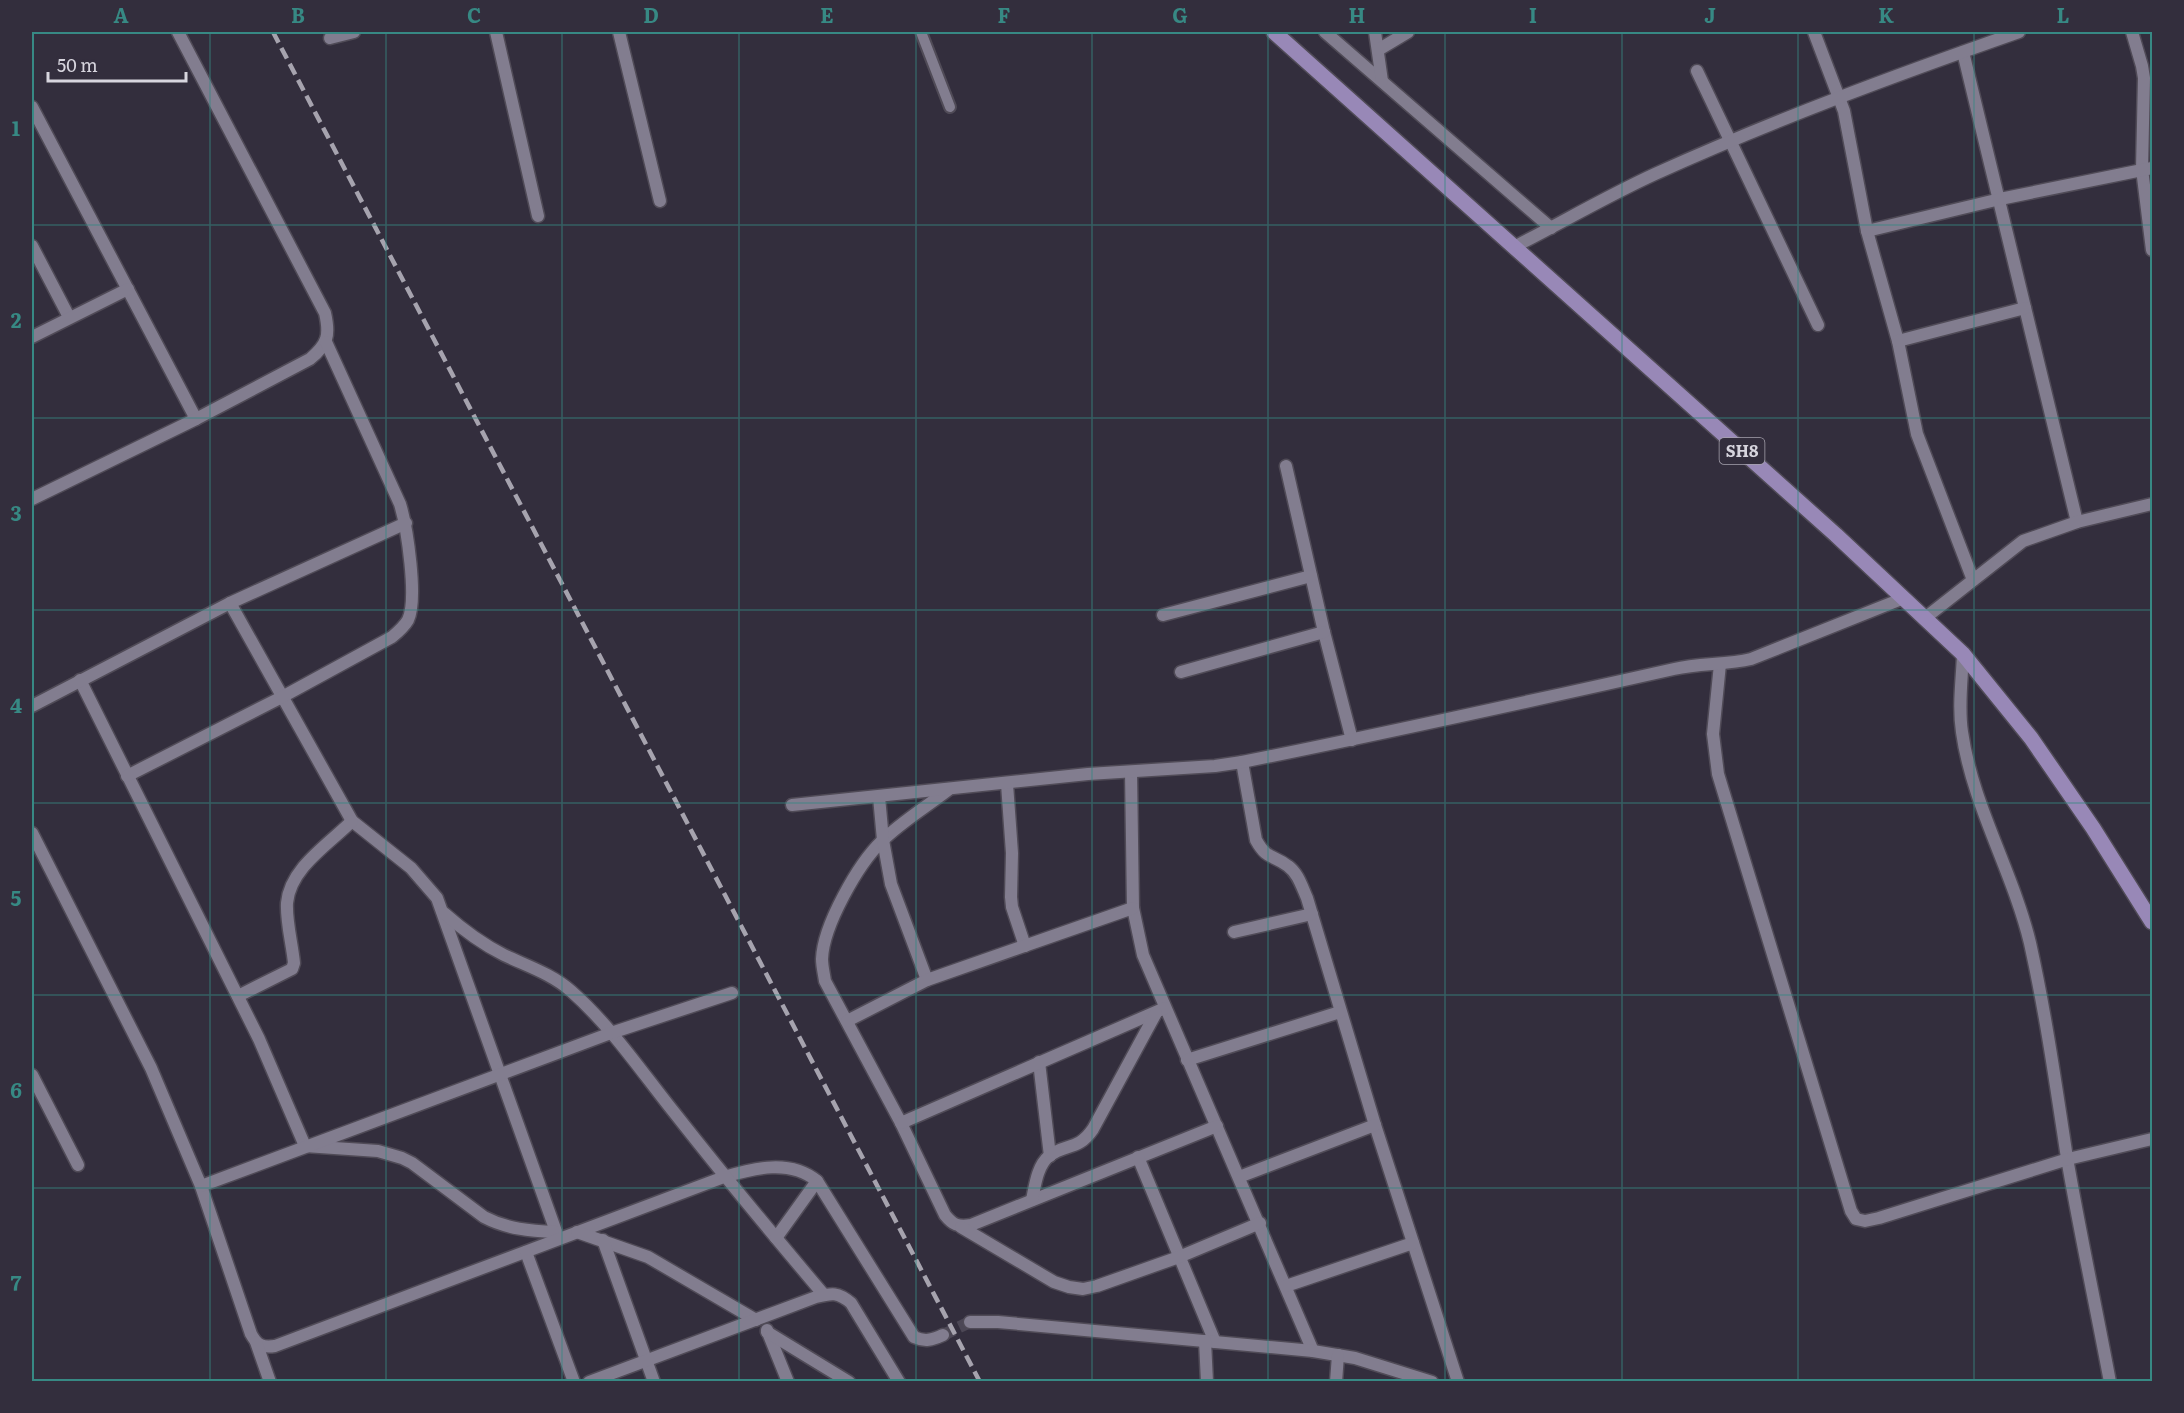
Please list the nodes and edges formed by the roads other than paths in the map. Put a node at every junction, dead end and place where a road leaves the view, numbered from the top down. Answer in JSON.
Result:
{"nodes":[{"id":1,"x":178,"y":32,"type":"edge"},
{"id":2,"x":354,"y":32,"type":"edge"},
{"id":3,"x":496,"y":32,"type":"edge"},
{"id":4,"x":619,"y":32,"type":"edge"},
{"id":5,"x":921,"y":32,"type":"edge"},
{"id":6,"x":1274,"y":32,"type":"edge"},
{"id":7,"x":1325,"y":32,"type":"edge"},
{"id":8,"x":1375,"y":32,"type":"edge"},
{"id":9,"x":1408,"y":32,"type":"edge"},
{"id":10,"x":1814,"y":32,"type":"edge"},
{"id":11,"x":2019,"y":32,"type":"edge"},
{"id":12,"x":2132,"y":32,"type":"edge"},
{"id":13,"x":330,"y":38,"type":"dead end"},
{"id":14,"x":1378,"y":50,"type":"junction"},
{"id":15,"x":1963,"y":51,"type":"junction"},
{"id":16,"x":1697,"y":71,"type":"dead end"},
{"id":17,"x":1382,"y":81,"type":"junction"},
{"id":18,"x":1839,"y":97,"type":"junction"},
{"id":19,"x":32,"y":107,"type":"edge"},
{"id":20,"x":950,"y":107,"type":"dead end"},
{"id":21,"x":1730,"y":142,"type":"junction"},
{"id":22,"x":2147,"y":168,"type":"edge"},
{"id":23,"x":2000,"y":199,"type":"junction"},
{"id":24,"x":660,"y":201,"type":"dead end"},
{"id":25,"x":538,"y":216,"type":"dead end"},
{"id":26,"x":1551,"y":228,"type":"junction"},
{"id":27,"x":1867,"y":231,"type":"junction"},
{"id":28,"x":32,"y":246,"type":"edge"},
{"id":29,"x":1514,"y":247,"type":"junction"},
{"id":30,"x":2152,"y":250,"type":"edge"},
{"id":31,"x":128,"y":289,"type":"junction"},
{"id":32,"x":2025,"y":308,"type":"junction"},
{"id":33,"x":69,"y":317,"type":"junction"},
{"id":34,"x":1818,"y":325,"type":"dead end"},
{"id":35,"x":32,"y":337,"type":"edge"},
{"id":36,"x":1898,"y":341,"type":"junction"},
{"id":37,"x":326,"y":342,"type":"junction"},
{"id":38,"x":196,"y":419,"type":"junction"},
{"id":39,"x":1286,"y":466,"type":"dead end"},
{"id":40,"x":32,"y":499,"type":"edge"},
{"id":41,"x":2152,"y":504,"type":"edge"},
{"id":42,"x":2077,"y":522,"type":"junction"},
{"id":43,"x":406,"y":523,"type":"junction"},
{"id":44,"x":1311,"y":576,"type":"junction"},
{"id":45,"x":1973,"y":580,"type":"junction"},
{"id":46,"x":1904,"y":598,"type":"junction"},
{"id":47,"x":230,"y":603,"type":"junction"},
{"id":48,"x":1163,"y":615,"type":"dead end"},
{"id":49,"x":1925,"y":618,"type":"junction"},
{"id":50,"x":1324,"y":632,"type":"junction"},
{"id":51,"x":1963,"y":654,"type":"junction"},
{"id":52,"x":1720,"y":664,"type":"junction"},
{"id":53,"x":1181,"y":672,"type":"dead end"},
{"id":54,"x":80,"y":680,"type":"junction"},
{"id":55,"x":282,"y":697,"type":"junction"},
{"id":56,"x":32,"y":706,"type":"edge"},
{"id":57,"x":1352,"y":740,"type":"junction"},
{"id":58,"x":1242,"y":762,"type":"junction"},
{"id":59,"x":1131,"y":772,"type":"junction"},
{"id":60,"x":127,"y":776,"type":"junction"},
{"id":61,"x":1007,"y":784,"type":"junction"},
{"id":62,"x":949,"y":789,"type":"junction"},
{"id":63,"x":879,"y":797,"type":"junction"},
{"id":64,"x":792,"y":805,"type":"dead end"},
{"id":65,"x":352,"y":822,"type":"junction"},
{"id":66,"x":32,"y":833,"type":"edge"},
{"id":67,"x":883,"y":840,"type":"junction"},
{"id":68,"x":1133,"y":908,"type":"junction"},
{"id":69,"x":444,"y":913,"type":"junction"},
{"id":70,"x":1312,"y":914,"type":"junction"},
{"id":71,"x":2152,"y":922,"type":"edge"},
{"id":72,"x":1234,"y":932,"type":"dead end"},
{"id":73,"x":1025,"y":946,"type":"junction"},
{"id":74,"x":927,"y":980,"type":"junction"},
{"id":75,"x":732,"y":993,"type":"dead end"},
{"id":76,"x":238,"y":996,"type":"junction"},
{"id":77,"x":1160,"y":1011,"type":"junction"},
{"id":78,"x":1340,"y":1012,"type":"junction"},
{"id":79,"x":847,"y":1021,"type":"junction"},
{"id":80,"x":611,"y":1033,"type":"junction"},
{"id":81,"x":1187,"y":1060,"type":"junction"},
{"id":82,"x":1039,"y":1062,"type":"junction"},
{"id":83,"x":500,"y":1075,"type":"junction"},
{"id":84,"x":32,"y":1076,"type":"edge"},
{"id":85,"x":901,"y":1123,"type":"junction"},
{"id":86,"x":1375,"y":1125,"type":"junction"},
{"id":87,"x":1217,"y":1126,"type":"junction"},
{"id":88,"x":2152,"y":1139,"type":"edge"},
{"id":89,"x":305,"y":1146,"type":"junction"},
{"id":90,"x":1050,"y":1156,"type":"junction"},
{"id":91,"x":1138,"y":1157,"type":"junction"},
{"id":92,"x":2068,"y":1159,"type":"junction"},
{"id":93,"x":78,"y":1166,"type":"dead end"},
{"id":94,"x":724,"y":1177,"type":"junction"},
{"id":95,"x":1239,"y":1177,"type":"junction"},
{"id":96,"x":817,"y":1181,"type":"junction"},
{"id":97,"x":201,"y":1186,"type":"junction"},
{"id":98,"x":1032,"y":1200,"type":"junction"},
{"id":99,"x":1260,"y":1224,"type":"junction"},
{"id":100,"x":961,"y":1227,"type":"junction"},
{"id":101,"x":578,"y":1232,"type":"junction"},
{"id":102,"x":557,"y":1235,"type":"junction"},
{"id":103,"x":776,"y":1238,"type":"junction"},
{"id":104,"x":603,"y":1240,"type":"junction"},
{"id":105,"x":1413,"y":1243,"type":"junction"},
{"id":106,"x":526,"y":1252,"type":"junction"},
{"id":107,"x":1179,"y":1257,"type":"junction"},
{"id":108,"x":1286,"y":1286,"type":"junction"},
{"id":109,"x":824,"y":1295,"type":"junction"},
{"id":110,"x":759,"y":1319,"type":"junction"},
{"id":111,"x":970,"y":1322,"type":"tunnel mouth"},
{"id":112,"x":767,"y":1332,"type":"junction"},
{"id":113,"x":943,"y":1335,"type":"tunnel mouth"},
{"id":114,"x":256,"y":1342,"type":"junction"},
{"id":115,"x":1210,"y":1342,"type":"junction"},
{"id":116,"x":1313,"y":1351,"type":"junction"},
{"id":117,"x":1338,"y":1355,"type":"junction"},
{"id":118,"x":647,"y":1360,"type":"junction"},
{"id":119,"x":270,"y":1382,"type":"edge"},
{"id":120,"x":574,"y":1382,"type":"edge"},
{"id":121,"x":589,"y":1382,"type":"edge"},
{"id":122,"x":654,"y":1382,"type":"edge"},
{"id":123,"x":788,"y":1382,"type":"edge"},
{"id":124,"x":849,"y":1382,"type":"edge"},
{"id":125,"x":899,"y":1382,"type":"edge"},
{"id":126,"x":1207,"y":1382,"type":"edge"},
{"id":127,"x":1336,"y":1382,"type":"edge"},
{"id":128,"x":1432,"y":1382,"type":"edge"},
{"id":129,"x":1458,"y":1382,"type":"edge"},
{"id":130,"x":2110,"y":1382,"type":"edge"}],
"edges":[{"from":1,"to":37,"type":"street"},
{"from":2,"to":13,"type":"street"},
{"from":3,"to":25,"type":"street"},
{"from":4,"to":24,"type":"street"},
{"from":5,"to":20,"type":"lane"},
{"from":6,"to":29,"type":"main road","number":"SH8"},
{"from":7,"to":17,"type":"street"},
{"from":8,"to":14,"type":"street"},
{"from":9,"to":14,"type":"street"},
{"from":10,"to":18,"type":"street"},
{"from":11,"to":15,"type":"street"},
{"from":12,"to":22,"type":"street"},
{"from":14,"to":17,"type":"street"},
{"from":15,"to":18,"type":"street"},
{"from":15,"to":23,"type":"street"},
{"from":16,"to":21,"type":"street"},
{"from":17,"to":26,"type":"street"},
{"from":18,"to":21,"type":"street"},
{"from":18,"to":27,"type":"street"},
{"from":19,"to":31,"type":"street"},
{"from":21,"to":26,"type":"street"},
{"from":21,"to":34,"type":"street"},
{"from":22,"to":23,"type":"street"},
{"from":22,"to":30,"type":"street"},
{"from":23,"to":27,"type":"street"},
{"from":23,"to":32,"type":"street"},
{"from":26,"to":29,"type":"street"},
{"from":27,"to":36,"type":"street"},
{"from":28,"to":33,"type":"street"},
{"from":29,"to":46,"type":"main road","number":"SH8"},
{"from":31,"to":33,"type":"street"},
{"from":31,"to":38,"type":"street"},
{"from":32,"to":36,"type":"street"},
{"from":32,"to":42,"type":"street"},
{"from":33,"to":35,"type":"street"},
{"from":36,"to":45,"type":"street"},
{"from":37,"to":38,"type":"street"},
{"from":37,"to":43,"type":"street"},
{"from":38,"to":40,"type":"street"},
{"from":39,"to":44,"type":"street"},
{"from":41,"to":42,"type":"street"},
{"from":42,"to":45,"type":"street"},
{"from":43,"to":47,"type":"street"},
{"from":43,"to":55,"type":"street"},
{"from":44,"to":48,"type":"street"},
{"from":44,"to":50,"type":"street"},
{"from":45,"to":49,"type":"street"},
{"from":46,"to":49,"type":"main road","number":"SH8"},
{"from":46,"to":52,"type":"street"},
{"from":47,"to":54,"type":"street"},
{"from":47,"to":55,"type":"street"},
{"from":49,"to":51,"type":"main road","number":"SH8"},
{"from":50,"to":53,"type":"street"},
{"from":50,"to":57,"type":"street"},
{"from":51,"to":71,"type":"main road","number":"SH8"},
{"from":51,"to":92,"type":"street"},
{"from":52,"to":57,"type":"street"},
{"from":52,"to":92,"type":"street"},
{"from":54,"to":56,"type":"street"},
{"from":54,"to":60,"type":"street"},
{"from":55,"to":60,"type":"street"},
{"from":55,"to":65,"type":"street"},
{"from":57,"to":58,"type":"street"},
{"from":58,"to":59,"type":"street"},
{"from":58,"to":70,"type":"street"},
{"from":59,"to":61,"type":"street"},
{"from":59,"to":68,"type":"street"},
{"from":60,"to":76,"type":"street"},
{"from":61,"to":62,"type":"street"},
{"from":61,"to":73,"type":"street"},
{"from":62,"to":63,"type":"street"},
{"from":62,"to":67,"type":"street"},
{"from":63,"to":64,"type":"street"},
{"from":63,"to":67,"type":"street"},
{"from":65,"to":69,"type":"street"},
{"from":65,"to":76,"type":"street"},
{"from":66,"to":97,"type":"street"},
{"from":67,"to":74,"type":"street"},
{"from":67,"to":79,"type":"street"},
{"from":68,"to":73,"type":"street"},
{"from":68,"to":77,"type":"street"},
{"from":69,"to":80,"type":"street"},
{"from":69,"to":83,"type":"street"},
{"from":70,"to":72,"type":"street"},
{"from":70,"to":78,"type":"street"},
{"from":73,"to":74,"type":"street"},
{"from":74,"to":79,"type":"street"},
{"from":75,"to":80,"type":"street"},
{"from":76,"to":89,"type":"street"},
{"from":77,"to":81,"type":"street"},
{"from":77,"to":82,"type":"street"},
{"from":77,"to":90,"type":"street"},
{"from":78,"to":81,"type":"street"},
{"from":78,"to":86,"type":"street"},
{"from":79,"to":85,"type":"street"},
{"from":80,"to":83,"type":"street"},
{"from":80,"to":94,"type":"street"},
{"from":81,"to":87,"type":"street"},
{"from":82,"to":85,"type":"street"},
{"from":82,"to":90,"type":"street"},
{"from":83,"to":89,"type":"street"},
{"from":83,"to":102,"type":"street"},
{"from":84,"to":93,"type":"street"},
{"from":85,"to":100,"type":"street"},
{"from":86,"to":95,"type":"street"},
{"from":86,"to":105,"type":"street"},
{"from":87,"to":91,"type":"street"},
{"from":87,"to":95,"type":"street"},
{"from":88,"to":92,"type":"street"},
{"from":89,"to":97,"type":"street"},
{"from":89,"to":102,"type":"street"},
{"from":90,"to":98,"type":"street"},
{"from":91,"to":98,"type":"street"},
{"from":91,"to":107,"type":"street"},
{"from":92,"to":130,"type":"street"},
{"from":94,"to":96,"type":"street"},
{"from":94,"to":101,"type":"street"},
{"from":94,"to":103,"type":"street"},
{"from":95,"to":99,"type":"street"},
{"from":96,"to":103,"type":"street"},
{"from":96,"to":113,"type":"street"},
{"from":97,"to":114,"type":"street"},
{"from":98,"to":100,"type":"street"},
{"from":99,"to":107,"type":"street"},
{"from":99,"to":108,"type":"street"},
{"from":100,"to":107,"type":"street"},
{"from":101,"to":102,"type":"street"},
{"from":101,"to":104,"type":"street"},
{"from":102,"to":106,"type":"street"},
{"from":103,"to":109,"type":"street"},
{"from":104,"to":110,"type":"street"},
{"from":104,"to":118,"type":"street"},
{"from":105,"to":108,"type":"street"},
{"from":105,"to":129,"type":"street"},
{"from":106,"to":114,"type":"street"},
{"from":106,"to":120,"type":"street"},
{"from":107,"to":115,"type":"street"},
{"from":108,"to":116,"type":"street"},
{"from":109,"to":110,"type":"street"},
{"from":109,"to":125,"type":"street"},
{"from":110,"to":112,"type":"street"},
{"from":110,"to":118,"type":"street"},
{"from":111,"to":115,"type":"street"},
{"from":112,"to":123,"type":"street"},
{"from":112,"to":124,"type":"street"},
{"from":114,"to":119,"type":"street"},
{"from":115,"to":116,"type":"street"},
{"from":115,"to":126,"type":"street"},
{"from":116,"to":117,"type":"street"},
{"from":117,"to":127,"type":"street"},
{"from":117,"to":128,"type":"street"},
{"from":118,"to":121,"type":"street"},
{"from":118,"to":122,"type":"street"}]}
